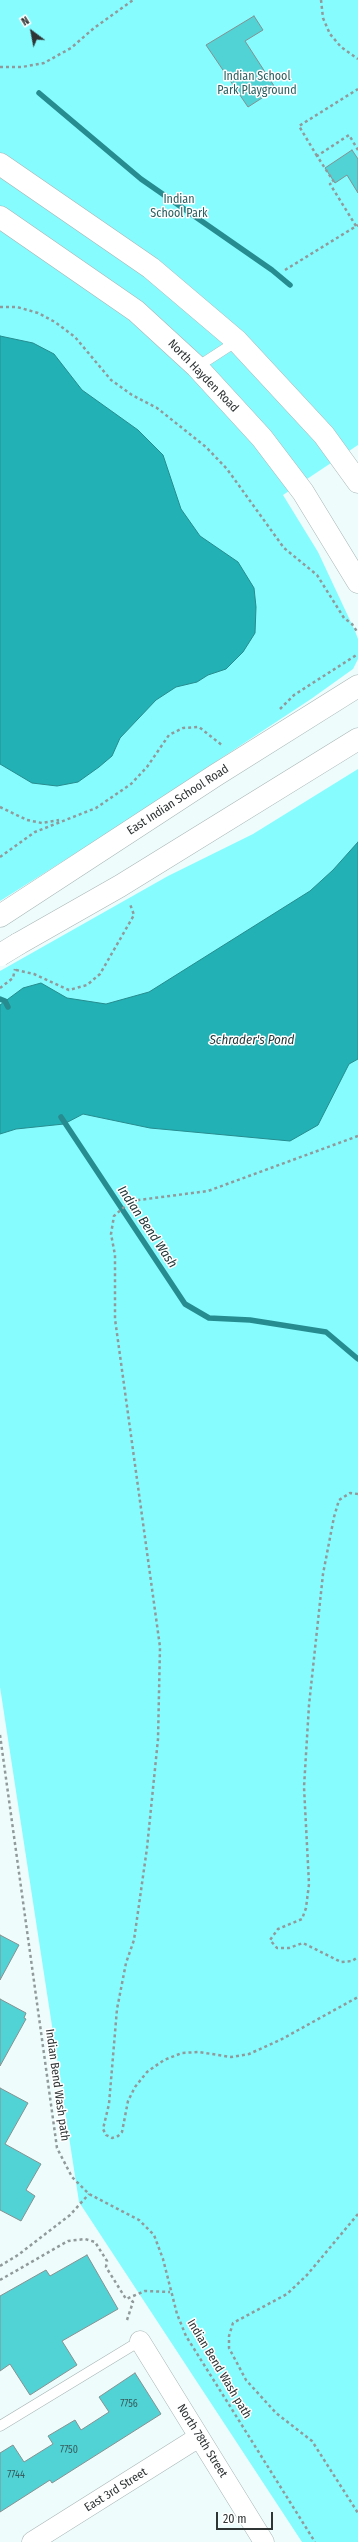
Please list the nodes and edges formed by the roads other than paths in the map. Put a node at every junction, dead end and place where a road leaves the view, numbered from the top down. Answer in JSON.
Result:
{"nodes":[{"id":1,"x":0,"y":164,"type":"edge"},
{"id":2,"x":0,"y":217,"type":"edge"},
{"id":3,"x":237,"y":341,"type":"junction"},
{"id":4,"x":198,"y":367,"type":"junction"},
{"id":5,"x":358,"y":482,"type":"edge"},
{"id":6,"x":358,"y":582,"type":"edge"},
{"id":7,"x":355,"y":688,"type":"edge"},
{"id":8,"x":358,"y":739,"type":"edge"},
{"id":9,"x":0,"y":916,"type":"edge"},
{"id":10,"x":10,"y":955,"type":"edge"},
{"id":11,"x":140,"y":2341,"type":"joint"},
{"id":12,"x":0,"y":2426,"type":"edge"},
{"id":13,"x":199,"y":2437,"type":"junction"},
{"id":14,"x":54,"y":2536,"type":"edge"},
{"id":15,"x":32,"y":2542,"type":"edge"},
{"id":16,"x":264,"y":2542,"type":"edge"}],
"edges":[{"from":1,"to":3,"type":"main road"},
{"from":2,"to":4,"type":"main road","name":"North Hayden Road"},
{"from":3,"to":4,"type":"lane"},
{"from":3,"to":5,"type":"main road"},
{"from":4,"to":6,"type":"main road","name":"North Hayden Road"},
{"from":7,"to":9,"type":"main road","name":"East Indian School Road"},
{"from":8,"to":10,"type":"main road"},
{"from":11,"to":12,"type":"lane"},
{"from":11,"to":13,"type":"street","name":"North 78th Street"},
{"from":13,"to":14,"type":"street","name":"East 3rd Street"},
{"from":13,"to":16,"type":"street","name":"North 78th Street"},
{"from":14,"to":15,"type":"street","name":"East 3rd Street"}]}
